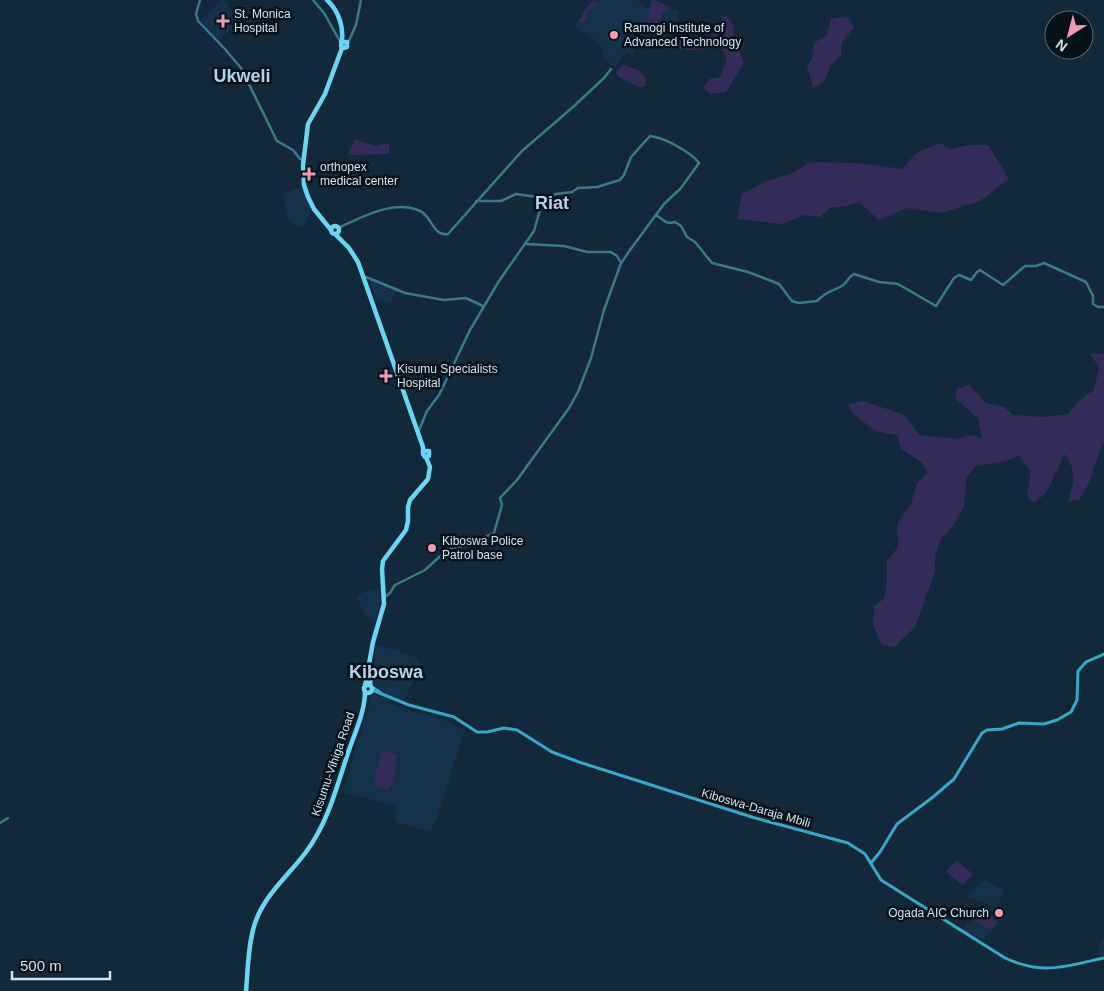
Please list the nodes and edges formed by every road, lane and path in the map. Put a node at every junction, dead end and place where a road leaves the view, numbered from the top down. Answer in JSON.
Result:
{"nodes":[{"id":1,"x":200,"y":0,"type":"edge"},
{"id":2,"x":313,"y":0,"type":"edge"},
{"id":3,"x":328,"y":0,"type":"edge"},
{"id":4,"x":361,"y":0,"type":"edge"},
{"id":5,"x":344,"y":44,"type":"junction"},
{"id":6,"x":611,"y":69,"type":"dead end"},
{"id":7,"x":303,"y":159,"type":"junction"},
{"id":8,"x":550,"y":196,"type":"junction"},
{"id":9,"x":476,"y":201,"type":"junction"},
{"id":10,"x":656,"y":215,"type":"junction"},
{"id":11,"x":335,"y":230,"type":"junction"},
{"id":12,"x":526,"y":244,"type":"junction"},
{"id":13,"x":622,"y":263,"type":"junction"},
{"id":14,"x":366,"y":277,"type":"junction"},
{"id":15,"x":483,"y":306,"type":"junction"},
{"id":16,"x":1104,"y":307,"type":"edge"},
{"id":17,"x":419,"y":430,"type":"junction"},
{"id":18,"x":425,"y":450,"type":"junction"},
{"id":19,"x":428,"y":457,"type":"junction"},
{"id":20,"x":386,"y":596,"type":"junction"},
{"id":21,"x":1104,"y":654,"type":"edge"},
{"id":22,"x":369,"y":689,"type":"junction"},
{"id":23,"x":8,"y":818,"type":"dead end"},
{"id":24,"x":0,"y":823,"type":"edge"},
{"id":25,"x":871,"y":862,"type":"junction"},
{"id":26,"x":1104,"y":958,"type":"edge"},
{"id":27,"x":246,"y":991,"type":"edge"}],
"edges":[{"from":1,"to":7,"type":"street"},
{"from":2,"to":5,"type":"street"},
{"from":3,"to":5,"type":"highway"},
{"from":4,"to":5,"type":"street"},
{"from":5,"to":7,"type":"highway"},
{"from":5,"to":11,"type":"highway"},
{"from":6,"to":9,"type":"street"},
{"from":7,"to":11,"type":"highway"},
{"from":8,"to":9,"type":"street"},
{"from":8,"to":10,"type":"street"},
{"from":8,"to":12,"type":"street"},
{"from":9,"to":11,"type":"street"},
{"from":10,"to":13,"type":"street"},
{"from":10,"to":16,"type":"street"},
{"from":11,"to":14,"type":"highway"},
{"from":11,"to":18,"type":"highway"},
{"from":12,"to":13,"type":"street"},
{"from":12,"to":15,"type":"street"},
{"from":13,"to":20,"type":"street"},
{"from":14,"to":15,"type":"street"},
{"from":14,"to":17,"type":"highway"},
{"from":15,"to":17,"type":"street"},
{"from":17,"to":18,"type":"highway"},
{"from":18,"to":19,"type":"highway"},
{"from":19,"to":20,"type":"highway"},
{"from":19,"to":22,"type":"highway"},
{"from":20,"to":22,"type":"highway"},
{"from":21,"to":25,"type":"main road"},
{"from":22,"to":25,"type":"main road","name":"Kiboswa-Daraja Mbili"},
{"from":22,"to":27,"type":"highway","name":"Kisumu-Vihiga Road"},
{"from":23,"to":24,"type":"street"},
{"from":25,"to":26,"type":"main road","name":"Kiboswa-Daraja Mbili"}]}
